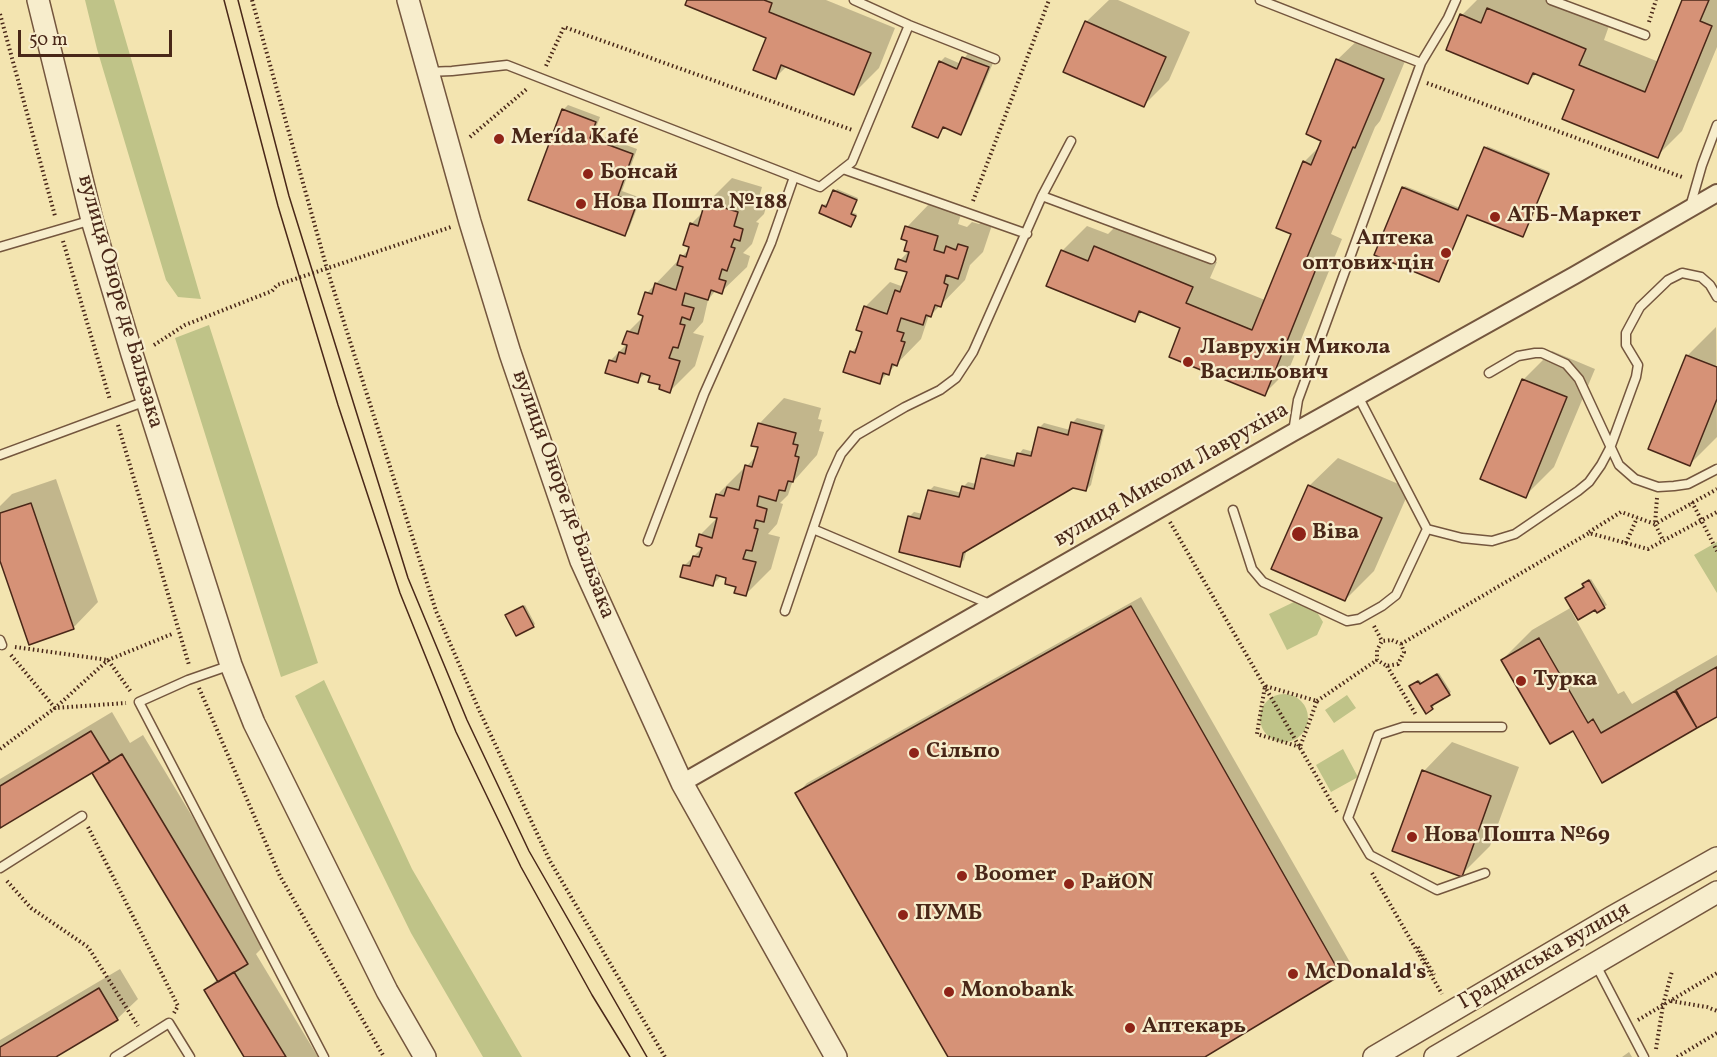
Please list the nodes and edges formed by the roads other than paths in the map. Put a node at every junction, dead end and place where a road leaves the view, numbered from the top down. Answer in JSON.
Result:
{"nodes":[{"id":1,"x":38,"y":0,"type":"edge"},
{"id":2,"x":408,"y":0,"type":"edge"},
{"id":3,"x":855,"y":0,"type":"edge"},
{"id":4,"x":1260,"y":0,"type":"edge"},
{"id":5,"x":1456,"y":0,"type":"edge"},
{"id":6,"x":1551,"y":0,"type":"edge"},
{"id":7,"x":909,"y":25,"type":"junction"},
{"id":8,"x":1645,"y":34,"type":"road end"},
{"id":9,"x":994,"y":59,"type":"dead end"},
{"id":10,"x":1421,"y":63,"type":"junction"},
{"id":11,"x":427,"y":72,"type":"junction"},
{"id":12,"x":1717,"y":125,"type":"edge"},
{"id":13,"x":1071,"y":141,"type":"dead end"},
{"id":14,"x":843,"y":169,"type":"junction"},
{"id":15,"x":794,"y":177,"type":"junction"},
{"id":16,"x":1717,"y":193,"type":"edge"},
{"id":17,"x":1042,"y":196,"type":"junction"},
{"id":18,"x":1690,"y":208,"type":"junction"},
{"id":19,"x":92,"y":220,"type":"junction"},
{"id":20,"x":1027,"y":234,"type":"junction"},
{"id":21,"x":0,"y":247,"type":"edge"},
{"id":22,"x":1211,"y":259,"type":"dead end"},
{"id":23,"x":1717,"y":297,"type":"edge"},
{"id":24,"x":1489,"y":373,"type":"dead end"},
{"id":25,"x":1358,"y":396,"type":"junction"},
{"id":26,"x":147,"y":401,"type":"junction"},
{"id":27,"x":1292,"y":433,"type":"junction"},
{"id":28,"x":1610,"y":448,"type":"junction"},
{"id":29,"x":0,"y":455,"type":"edge"},
{"id":30,"x":1717,"y":469,"type":"edge"},
{"id":31,"x":1233,"y":510,"type":"dead end"},
{"id":32,"x":813,"y":529,"type":"junction"},
{"id":33,"x":1427,"y":529,"type":"junction"},
{"id":34,"x":648,"y":541,"type":"dead end"},
{"id":35,"x":992,"y":605,"type":"junction"},
{"id":36,"x":785,"y":611,"type":"dead end"},
{"id":37,"x":231,"y":664,"type":"junction"},
{"id":38,"x":1502,"y":727,"type":"dead end"},
{"id":39,"x":682,"y":783,"type":"junction"},
{"id":40,"x":82,"y":816,"type":"road end"},
{"id":41,"x":1717,"y":858,"type":"edge"},
{"id":42,"x":0,"y":868,"type":"edge"},
{"id":43,"x":1485,"y":873,"type":"dead end"},
{"id":44,"x":1717,"y":892,"type":"edge"},
{"id":45,"x":1594,"y":962,"type":"junction"},
{"id":46,"x":115,"y":1057,"type":"edge"},
{"id":47,"x":190,"y":1057,"type":"edge"},
{"id":48,"x":324,"y":1057,"type":"edge"},
{"id":49,"x":425,"y":1057,"type":"edge"},
{"id":50,"x":836,"y":1057,"type":"edge"},
{"id":51,"x":1374,"y":1057,"type":"edge"},
{"id":52,"x":1436,"y":1057,"type":"edge"},
{"id":53,"x":1644,"y":1057,"type":"edge"}],
"edges":[{"from":1,"to":19,"type":"street","name":"вулиця Оноре де Бальзака"},
{"from":2,"to":11,"type":"street","name":"вулиця Оноре де Бальзака"},
{"from":3,"to":7,"type":"lane"},
{"from":4,"to":10,"type":"lane"},
{"from":5,"to":10,"type":"lane"},
{"from":6,"to":8,"type":"lane"},
{"from":7,"to":9,"type":"lane"},
{"from":7,"to":14,"type":"lane"},
{"from":10,"to":27,"type":"lane"},
{"from":11,"to":15,"type":"lane"},
{"from":11,"to":39,"type":"street","name":"вулиця Оноре де Бальзака"},
{"from":12,"to":18,"type":"lane"},
{"from":13,"to":17,"type":"lane"},
{"from":14,"to":15,"type":"lane"},
{"from":14,"to":20,"type":"lane"},
{"from":15,"to":34,"type":"lane"},
{"from":16,"to":18,"type":"street","name":"вулиця Миколи Лаврухіна"},
{"from":17,"to":20,"type":"lane"},
{"from":17,"to":22,"type":"lane"},
{"from":18,"to":25,"type":"street","name":"вулиця Миколи Лаврухіна"},
{"from":19,"to":21,"type":"lane"},
{"from":19,"to":26,"type":"street","name":"вулиця Оноре де Бальзака"},
{"from":20,"to":32,"type":"lane"},
{"from":23,"to":28,"type":"lane"},
{"from":24,"to":28,"type":"lane"},
{"from":25,"to":27,"type":"street","name":"вулиця Миколи Лаврухіна"},
{"from":25,"to":33,"type":"lane"},
{"from":26,"to":29,"type":"lane"},
{"from":26,"to":37,"type":"street","name":"вулиця Оноре де Бальзака"},
{"from":27,"to":35,"type":"street","name":"вулиця Миколи Лаврухіна"},
{"from":28,"to":30,"type":"lane"},
{"from":28,"to":33,"type":"lane"},
{"from":31,"to":33,"type":"lane"},
{"from":32,"to":35,"type":"lane"},
{"from":32,"to":36,"type":"lane"},
{"from":35,"to":39,"type":"street","name":"вулиця Миколи Лаврухіна"},
{"from":37,"to":48,"type":"lane"},
{"from":37,"to":49,"type":"street","name":"вулиця Оноре де Бальзака"},
{"from":38,"to":43,"type":"lane"},
{"from":39,"to":50,"type":"street","name":"вулиця Оноре де Бальзака"},
{"from":40,"to":42,"type":"lane"},
{"from":41,"to":51,"type":"street","name":"Градинська вулиця"},
{"from":44,"to":45,"type":"street","name":"Градинська вулиця"},
{"from":45,"to":52,"type":"street","name":"Градинська вулиця"},
{"from":45,"to":53,"type":"lane"},
{"from":46,"to":47,"type":"lane"}]}
